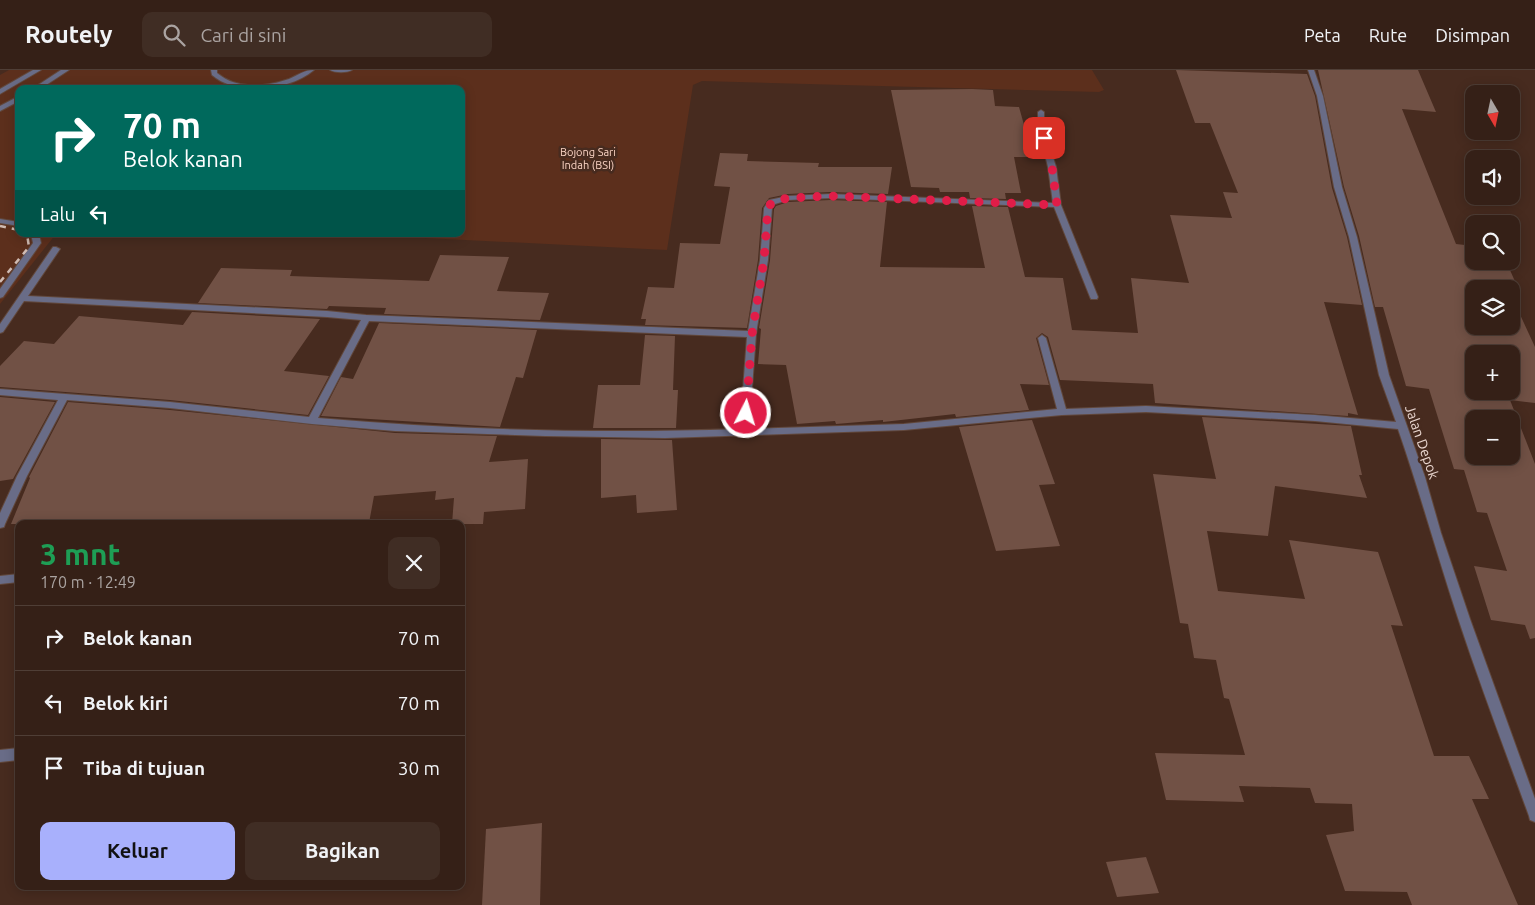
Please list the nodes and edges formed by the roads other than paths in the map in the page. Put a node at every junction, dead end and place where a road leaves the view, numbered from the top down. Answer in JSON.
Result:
{"nodes":[{"id":1,"x":38,"y":70,"type":"edge"},
{"id":2,"x":66,"y":70,"type":"edge"},
{"id":3,"x":214,"y":70,"type":"edge"},
{"id":4,"x":311,"y":70,"type":"edge"},
{"id":5,"x":333,"y":70,"type":"edge"},
{"id":6,"x":349,"y":70,"type":"edge"},
{"id":7,"x":1311,"y":70,"type":"edge"},
{"id":8,"x":42,"y":85,"type":"edge"},
{"id":9,"x":236,"y":85,"type":"edge"},
{"id":10,"x":274,"y":85,"type":"edge"},
{"id":11,"x":0,"y":92,"type":"edge"},
{"id":12,"x":15,"y":100,"type":"edge"},
{"id":13,"x":0,"y":109,"type":"edge"},
{"id":14,"x":1041,"y":112,"type":"dead end"},
{"id":15,"x":1057,"y":205,"type":"junction"},
{"id":16,"x":0,"y":221,"type":"edge"},
{"id":17,"x":15,"y":223,"type":"edge"},
{"id":18,"x":36,"y":237,"type":"edge"},
{"id":19,"x":56,"y":249,"type":"dead end"},
{"id":20,"x":0,"y":295,"type":"edge"},
{"id":21,"x":1094,"y":297,"type":"dead end"},
{"id":22,"x":22,"y":298,"type":"junction"},
{"id":23,"x":366,"y":318,"type":"junction"},
{"id":24,"x":0,"y":330,"type":"edge"},
{"id":25,"x":752,"y":334,"type":"junction"},
{"id":26,"x":1042,"y":338,"type":"dead end"},
{"id":27,"x":0,"y":392,"type":"edge"},
{"id":28,"x":65,"y":396,"type":"junction"},
{"id":29,"x":1062,"y":412,"type":"junction"},
{"id":30,"x":312,"y":421,"type":"junction"},
{"id":31,"x":1402,"y":426,"type":"junction"},
{"id":32,"x":744,"y":433,"type":"junction"},
{"id":33,"x":0,"y":524,"type":"edge"},
{"id":34,"x":15,"y":578,"type":"edge"},
{"id":35,"x":0,"y":580,"type":"edge"},
{"id":36,"x":15,"y":754,"type":"edge"},
{"id":37,"x":0,"y":756,"type":"edge"},
{"id":38,"x":1535,"y":816,"type":"edge"}],
"edges":[{"from":1,"to":11,"type":"street"},
{"from":2,"to":8,"type":"street"},
{"from":3,"to":9,"type":"street"},
{"from":4,"to":10,"type":"street"},
{"from":5,"to":6,"type":"street"},
{"from":7,"to":31,"type":"street","name":"Jalan Depok"},
{"from":12,"to":13,"type":"street"},
{"from":14,"to":15,"type":"street"},
{"from":15,"to":21,"type":"street"},
{"from":15,"to":25,"type":"street"},
{"from":16,"to":17,"type":"street"},
{"from":18,"to":20,"type":"street"},
{"from":19,"to":22,"type":"street"},
{"from":22,"to":23,"type":"street"},
{"from":22,"to":24,"type":"street"},
{"from":23,"to":25,"type":"street"},
{"from":23,"to":30,"type":"street"},
{"from":25,"to":32,"type":"street"},
{"from":26,"to":29,"type":"street"},
{"from":27,"to":28,"type":"street"},
{"from":28,"to":30,"type":"street"},
{"from":28,"to":33,"type":"street"},
{"from":29,"to":31,"type":"street"},
{"from":29,"to":32,"type":"street"},
{"from":30,"to":32,"type":"street"},
{"from":31,"to":38,"type":"street","name":"Jalan Depok"},
{"from":34,"to":35,"type":"street"},
{"from":36,"to":37,"type":"street"}]}
